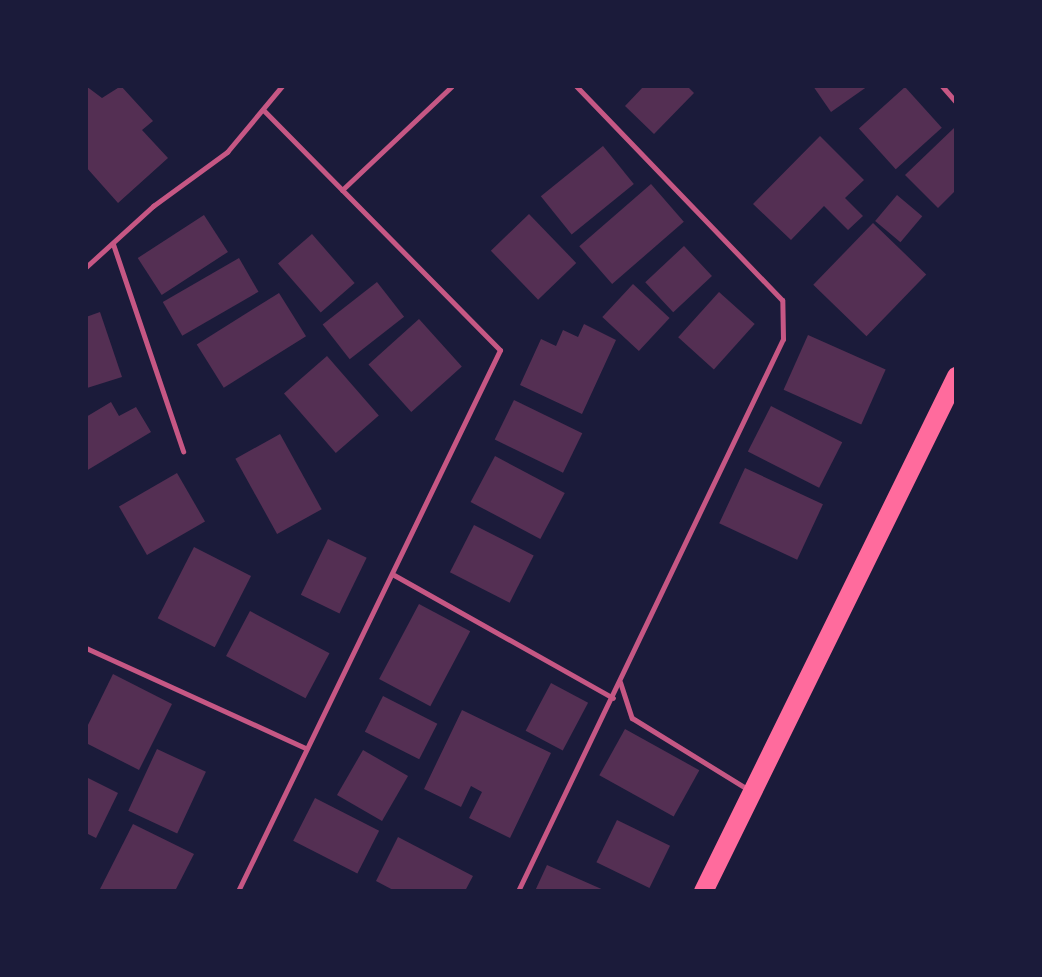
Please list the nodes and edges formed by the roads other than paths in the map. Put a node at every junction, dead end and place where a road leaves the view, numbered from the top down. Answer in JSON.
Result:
{"nodes":[{"id":1,"x":282,"y":86,"type":"edge"},
{"id":2,"x":452,"y":86,"type":"edge"},
{"id":3,"x":576,"y":86,"type":"edge"},
{"id":4,"x":942,"y":86,"type":"edge"},
{"id":5,"x":956,"y":102,"type":"edge"},
{"id":6,"x":264,"y":111,"type":"junction"},
{"id":7,"x":342,"y":190,"type":"junction"},
{"id":8,"x":113,"y":244,"type":"junction"},
{"id":9,"x":86,"y":267,"type":"edge"},
{"id":10,"x":956,"y":376,"type":"edge"},
{"id":11,"x":183,"y":451,"type":"dead end"},
{"id":12,"x":394,"y":575,"type":"junction"},
{"id":13,"x":86,"y":648,"type":"edge"},
{"id":14,"x":620,"y":682,"type":"junction"},
{"id":15,"x":612,"y":698,"type":"junction"},
{"id":16,"x":305,"y":748,"type":"junction"},
{"id":17,"x":752,"y":792,"type":"junction"},
{"id":18,"x":238,"y":891,"type":"edge"},
{"id":19,"x":518,"y":891,"type":"edge"},
{"id":20,"x":703,"y":891,"type":"edge"}],
"edges":[{"from":1,"to":6,"type":"lane"},
{"from":2,"to":7,"type":"lane"},
{"from":3,"to":14,"type":"lane"},
{"from":4,"to":5,"type":"lane"},
{"from":6,"to":7,"type":"lane"},
{"from":6,"to":8,"type":"lane"},
{"from":7,"to":12,"type":"lane"},
{"from":8,"to":9,"type":"lane"},
{"from":8,"to":11,"type":"lane"},
{"from":10,"to":17,"type":"highway"},
{"from":12,"to":15,"type":"lane"},
{"from":12,"to":16,"type":"lane"},
{"from":13,"to":16,"type":"lane"},
{"from":14,"to":15,"type":"lane"},
{"from":14,"to":17,"type":"lane"},
{"from":15,"to":19,"type":"lane"},
{"from":16,"to":18,"type":"lane"},
{"from":17,"to":20,"type":"highway"}]}
